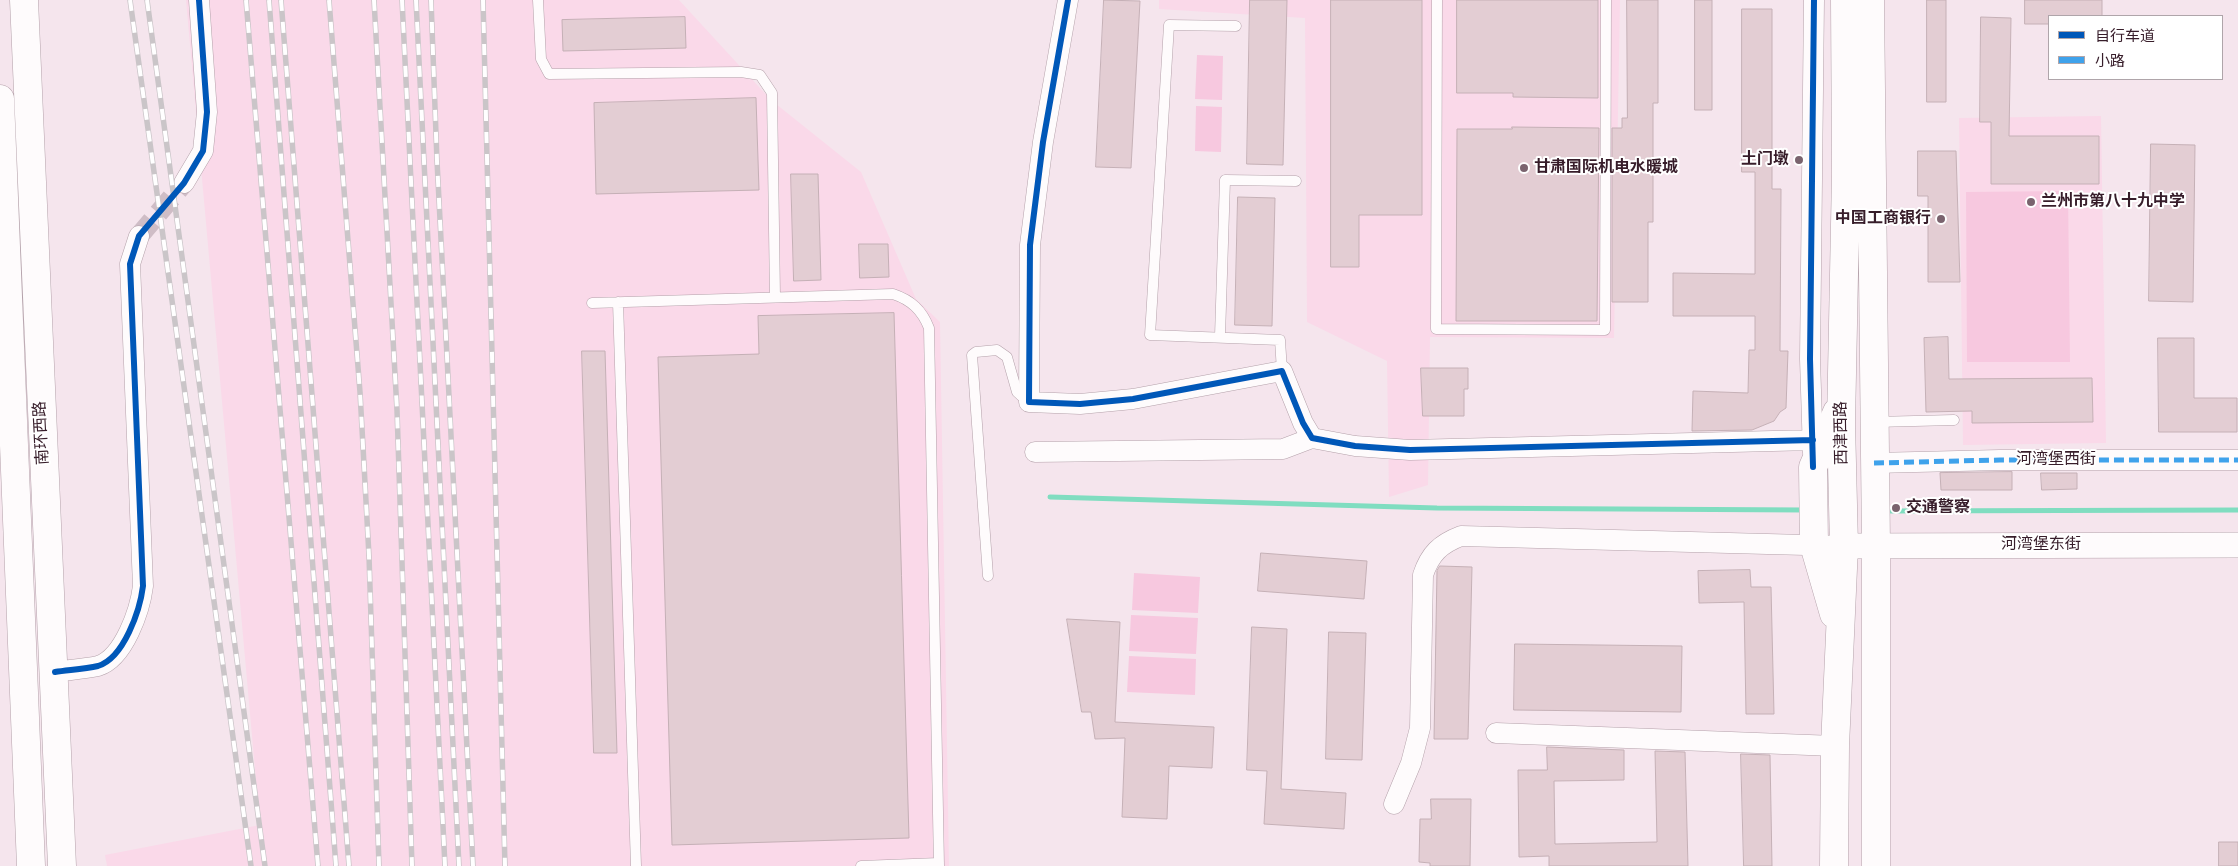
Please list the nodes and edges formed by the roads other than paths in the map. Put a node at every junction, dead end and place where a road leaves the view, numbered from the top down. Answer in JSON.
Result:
{"nodes":[{"id":1,"x":24,"y":0,"type":"edge"},
{"id":2,"x":199,"y":0,"type":"edge"},
{"id":3,"x":538,"y":0,"type":"edge"},
{"id":4,"x":1068,"y":0,"type":"edge"},
{"id":5,"x":1437,"y":0,"type":"edge"},
{"id":6,"x":1606,"y":0,"type":"edge"},
{"id":7,"x":1814,"y":0,"type":"edge"},
{"id":8,"x":1844,"y":0,"type":"edge"},
{"id":9,"x":1870,"y":0,"type":"edge"},
{"id":10,"x":1236,"y":26,"type":"dead end"},
{"id":11,"x":0,"y":99,"type":"edge"},
{"id":12,"x":1296,"y":181,"type":"dead end"},
{"id":13,"x":184,"y":183,"type":"tunnel mouth"},
{"id":14,"x":139,"y":236,"type":"tunnel mouth"},
{"id":15,"x":775,"y":297,"type":"junction"},
{"id":16,"x":618,"y":302,"type":"junction"},
{"id":17,"x":592,"y":303,"type":"dead end"},
{"id":18,"x":1220,"y":336,"type":"junction"},
{"id":19,"x":1282,"y":371,"type":"junction"},
{"id":20,"x":1841,"y":401,"type":"junction"},
{"id":21,"x":1029,"y":402,"type":"junction"},
{"id":22,"x":1954,"y":420,"type":"dead end"},
{"id":23,"x":1874,"y":422,"type":"junction"},
{"id":24,"x":7,"y":431,"type":"edge"},
{"id":25,"x":1312,"y":438,"type":"junction"},
{"id":26,"x":1034,"y":452,"type":"dead end"},
{"id":27,"x":1813,"y":453,"type":"junction"},
{"id":28,"x":2238,"y":460,"type":"edge"},
{"id":29,"x":1875,"y":472,"type":"junction"},
{"id":30,"x":1876,"y":539,"type":"junction"},
{"id":31,"x":1844,"y":540,"type":"junction"},
{"id":32,"x":1814,"y":546,"type":"junction"},
{"id":33,"x":2238,"y":546,"type":"edge"},
{"id":34,"x":988,"y":576,"type":"dead end"},
{"id":35,"x":1840,"y":633,"type":"junction"},
{"id":36,"x":55,"y":672,"type":"junction"},
{"id":37,"x":1496,"y":733,"type":"dead end"},
{"id":38,"x":1835,"y":746,"type":"junction"},
{"id":39,"x":1394,"y":804,"type":"dead end"},
{"id":40,"x":939,"y":864,"type":"edge"},
{"id":41,"x":31,"y":866,"type":"edge"},
{"id":42,"x":62,"y":866,"type":"edge"},
{"id":43,"x":636,"y":866,"type":"edge"},
{"id":44,"x":861,"y":866,"type":"edge"},
{"id":45,"x":1834,"y":866,"type":"edge"},
{"id":46,"x":1876,"y":866,"type":"edge"}],
"edges":[{"from":1,"to":36,"type":"main road","name":"南环西路"},
{"from":2,"to":13,"type":"street"},
{"from":3,"to":15,"type":"lane"},
{"from":4,"to":21,"type":"street"},
{"from":5,"to":6,"type":"lane"},
{"from":7,"to":27,"type":"street"},
{"from":8,"to":20,"type":"main road","name":"西津西路"},
{"from":9,"to":23,"type":"main road","name":"西津西路"},
{"from":10,"to":18,"type":"lane"},
{"from":11,"to":24,"type":"main road","name":"南环西路"},
{"from":12,"to":18,"type":"lane"},
{"from":14,"to":36,"type":"street"},
{"from":15,"to":16,"type":"lane"},
{"from":15,"to":40,"type":"lane"},
{"from":16,"to":17,"type":"lane"},
{"from":16,"to":43,"type":"lane"},
{"from":18,"to":19,"type":"lane"},
{"from":19,"to":21,"type":"street"},
{"from":19,"to":25,"type":"street"},
{"from":20,"to":27,"type":"main road"},
{"from":20,"to":31,"type":"main road","name":"西津西路"},
{"from":21,"to":34,"type":"lane"},
{"from":22,"to":23,"type":"lane"},
{"from":23,"to":29,"type":"main road","name":"西津西路"},
{"from":24,"to":41,"type":"main road","name":"南环西路"},
{"from":25,"to":26,"type":"street"},
{"from":25,"to":27,"type":"street"},
{"from":27,"to":32,"type":"main road"},
{"from":28,"to":29,"type":"street","name":"河湾堡西街"},
{"from":29,"to":30,"type":"main road","name":"西津西路"},
{"from":30,"to":31,"type":"street","name":"河湾堡东街"},
{"from":30,"to":33,"type":"street","name":"河湾堡东街"},
{"from":30,"to":46,"type":"main road","name":"西津西路"},
{"from":31,"to":32,"type":"street"},
{"from":31,"to":35,"type":"main road","name":"西津西路"},
{"from":32,"to":35,"type":"main road"},
{"from":32,"to":39,"type":"street"},
{"from":35,"to":38,"type":"main road","name":"西津西路"},
{"from":36,"to":42,"type":"main road","name":"南环西路"},
{"from":37,"to":38,"type":"street"},
{"from":38,"to":45,"type":"main road","name":"西津西路"},
{"from":40,"to":44,"type":"lane"}]}
